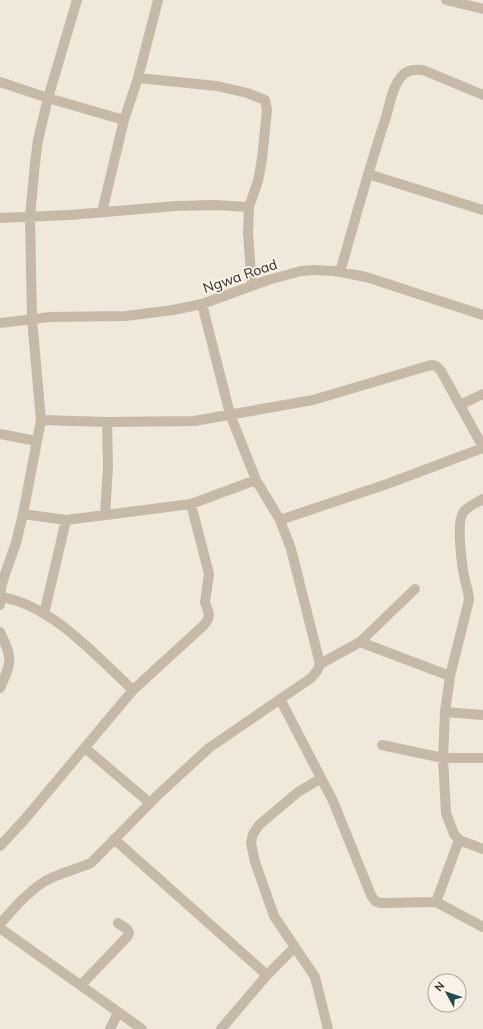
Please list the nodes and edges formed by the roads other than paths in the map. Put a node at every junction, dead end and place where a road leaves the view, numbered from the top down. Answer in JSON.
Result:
{"nodes":[{"id":1,"x":77,"y":0,"type":"edge"},
{"id":2,"x":158,"y":0,"type":"edge"},
{"id":3,"x":446,"y":0,"type":"edge"},
{"id":4,"x":483,"y":9,"type":"edge"},
{"id":5,"x":138,"y":78,"type":"junction"},
{"id":6,"x":0,"y":82,"type":"edge"},
{"id":7,"x":483,"y":95,"type":"edge"},
{"id":8,"x":48,"y":98,"type":"junction"},
{"id":9,"x":124,"y":120,"type":"junction"},
{"id":10,"x":368,"y":174,"type":"junction"},
{"id":11,"x":248,"y":207,"type":"junction"},
{"id":12,"x":483,"y":210,"type":"edge"},
{"id":13,"x":102,"y":212,"type":"junction"},
{"id":14,"x":30,"y":217,"type":"junction"},
{"id":15,"x":0,"y":218,"type":"edge"},
{"id":16,"x":340,"y":272,"type":"junction"},
{"id":17,"x":252,"y":286,"type":"junction"},
{"id":18,"x":202,"y":304,"type":"junction"},
{"id":19,"x":483,"y":314,"type":"edge"},
{"id":20,"x":32,"y":319,"type":"junction"},
{"id":21,"x":0,"y":323,"type":"edge"},
{"id":22,"x":483,"y":394,"type":"edge"},
{"id":23,"x":462,"y":407,"type":"junction"},
{"id":24,"x":230,"y":414,"type":"junction"},
{"id":25,"x":41,"y":420,"type":"junction"},
{"id":26,"x":107,"y":422,"type":"junction"},
{"id":27,"x":0,"y":434,"type":"edge"},
{"id":28,"x":36,"y":441,"type":"junction"},
{"id":29,"x":483,"y":447,"type":"edge"},
{"id":30,"x":256,"y":480,"type":"junction"},
{"id":31,"x":483,"y":499,"type":"edge"},
{"id":32,"x":191,"y":504,"type":"junction"},
{"id":33,"x":24,"y":514,"type":"junction"},
{"id":34,"x":106,"y":514,"type":"junction"},
{"id":35,"x":66,"y":520,"type":"junction"},
{"id":36,"x":280,"y":520,"type":"junction"},
{"id":37,"x":415,"y":589,"type":"dead end"},
{"id":38,"x":0,"y":599,"type":"edge"},
{"id":39,"x":44,"y":614,"type":"junction"},
{"id":40,"x":0,"y":632,"type":"edge"},
{"id":41,"x":360,"y":642,"type":"junction"},
{"id":42,"x":320,"y":664,"type":"junction"},
{"id":43,"x":450,"y":676,"type":"junction"},
{"id":44,"x":0,"y":688,"type":"edge"},
{"id":45,"x":133,"y":690,"type":"junction"},
{"id":46,"x":280,"y":699,"type":"junction"},
{"id":47,"x":446,"y":712,"type":"junction"},
{"id":48,"x":483,"y":715,"type":"edge"},
{"id":49,"x":382,"y":745,"type":"dead end"},
{"id":50,"x":85,"y":748,"type":"junction"},
{"id":51,"x":443,"y":758,"type":"junction"},
{"id":52,"x":483,"y":758,"type":"edge"},
{"id":53,"x":320,"y":779,"type":"junction"},
{"id":54,"x":150,"y":804,"type":"junction"},
{"id":55,"x":114,"y":839,"type":"junction"},
{"id":56,"x":459,"y":840,"type":"junction"},
{"id":57,"x":0,"y":846,"type":"edge"},
{"id":58,"x":483,"y":849,"type":"edge"},
{"id":59,"x":436,"y":902,"type":"junction"},
{"id":60,"x":118,"y":923,"type":"dead end"},
{"id":61,"x":0,"y":924,"type":"edge"},
{"id":62,"x":483,"y":927,"type":"edge"},
{"id":63,"x":0,"y":928,"type":"edge"},
{"id":64,"x":295,"y":947,"type":"junction"},
{"id":65,"x":268,"y":975,"type":"junction"},
{"id":66,"x":81,"y":985,"type":"junction"},
{"id":67,"x":118,"y":1013,"type":"junction"},
{"id":68,"x":110,"y":1029,"type":"edge"},
{"id":69,"x":142,"y":1029,"type":"edge"},
{"id":70,"x":221,"y":1029,"type":"edge"},
{"id":71,"x":328,"y":1029,"type":"edge"}],
"edges":[{"from":1,"to":8,"type":"street"},
{"from":2,"to":5,"type":"street"},
{"from":3,"to":4,"type":"street"},
{"from":5,"to":9,"type":"street"},
{"from":5,"to":11,"type":"street"},
{"from":6,"to":8,"type":"street"},
{"from":7,"to":10,"type":"street"},
{"from":8,"to":9,"type":"street"},
{"from":8,"to":14,"type":"street"},
{"from":9,"to":13,"type":"street"},
{"from":10,"to":12,"type":"street"},
{"from":10,"to":16,"type":"street"},
{"from":11,"to":13,"type":"street"},
{"from":11,"to":17,"type":"street"},
{"from":13,"to":14,"type":"street"},
{"from":14,"to":15,"type":"street"},
{"from":14,"to":20,"type":"street"},
{"from":16,"to":17,"type":"street","name":"Ngwa Road"},
{"from":16,"to":19,"type":"street","name":"Ngwa Road"},
{"from":17,"to":18,"type":"street","name":"Ngwa Road"},
{"from":18,"to":20,"type":"street","name":"Ngwa Road"},
{"from":18,"to":24,"type":"street"},
{"from":20,"to":21,"type":"street","name":"Ngwa Road"},
{"from":20,"to":25,"type":"street"},
{"from":22,"to":23,"type":"street"},
{"from":23,"to":24,"type":"street"},
{"from":23,"to":29,"type":"street"},
{"from":24,"to":26,"type":"street"},
{"from":24,"to":30,"type":"street"},
{"from":25,"to":26,"type":"street"},
{"from":25,"to":28,"type":"street"},
{"from":26,"to":34,"type":"street"},
{"from":27,"to":28,"type":"street"},
{"from":28,"to":33,"type":"street"},
{"from":29,"to":36,"type":"street"},
{"from":30,"to":32,"type":"street"},
{"from":30,"to":36,"type":"street"},
{"from":31,"to":43,"type":"street"},
{"from":32,"to":34,"type":"street"},
{"from":32,"to":45,"type":"street"},
{"from":33,"to":35,"type":"street"},
{"from":33,"to":38,"type":"street"},
{"from":34,"to":35,"type":"street"},
{"from":35,"to":39,"type":"street"},
{"from":36,"to":42,"type":"street"},
{"from":37,"to":41,"type":"street"},
{"from":38,"to":39,"type":"street"},
{"from":39,"to":45,"type":"street"},
{"from":40,"to":44,"type":"street"},
{"from":41,"to":42,"type":"street"},
{"from":41,"to":43,"type":"street"},
{"from":42,"to":46,"type":"street"},
{"from":43,"to":47,"type":"street"},
{"from":45,"to":50,"type":"street"},
{"from":46,"to":53,"type":"street"},
{"from":46,"to":54,"type":"street"},
{"from":47,"to":48,"type":"street"},
{"from":47,"to":51,"type":"street"},
{"from":49,"to":51,"type":"street"},
{"from":50,"to":54,"type":"street"},
{"from":50,"to":57,"type":"street"},
{"from":51,"to":52,"type":"street"},
{"from":51,"to":56,"type":"street"},
{"from":53,"to":59,"type":"street"},
{"from":53,"to":64,"type":"street"},
{"from":54,"to":55,"type":"street"},
{"from":55,"to":61,"type":"street"},
{"from":55,"to":65,"type":"street"},
{"from":56,"to":58,"type":"street"},
{"from":56,"to":59,"type":"street"},
{"from":59,"to":62,"type":"street"},
{"from":60,"to":66,"type":"street"},
{"from":63,"to":66,"type":"street"},
{"from":64,"to":65,"type":"street"},
{"from":64,"to":71,"type":"street"},
{"from":65,"to":70,"type":"street"},
{"from":66,"to":67,"type":"street"},
{"from":67,"to":68,"type":"street"},
{"from":67,"to":69,"type":"street"}]}
